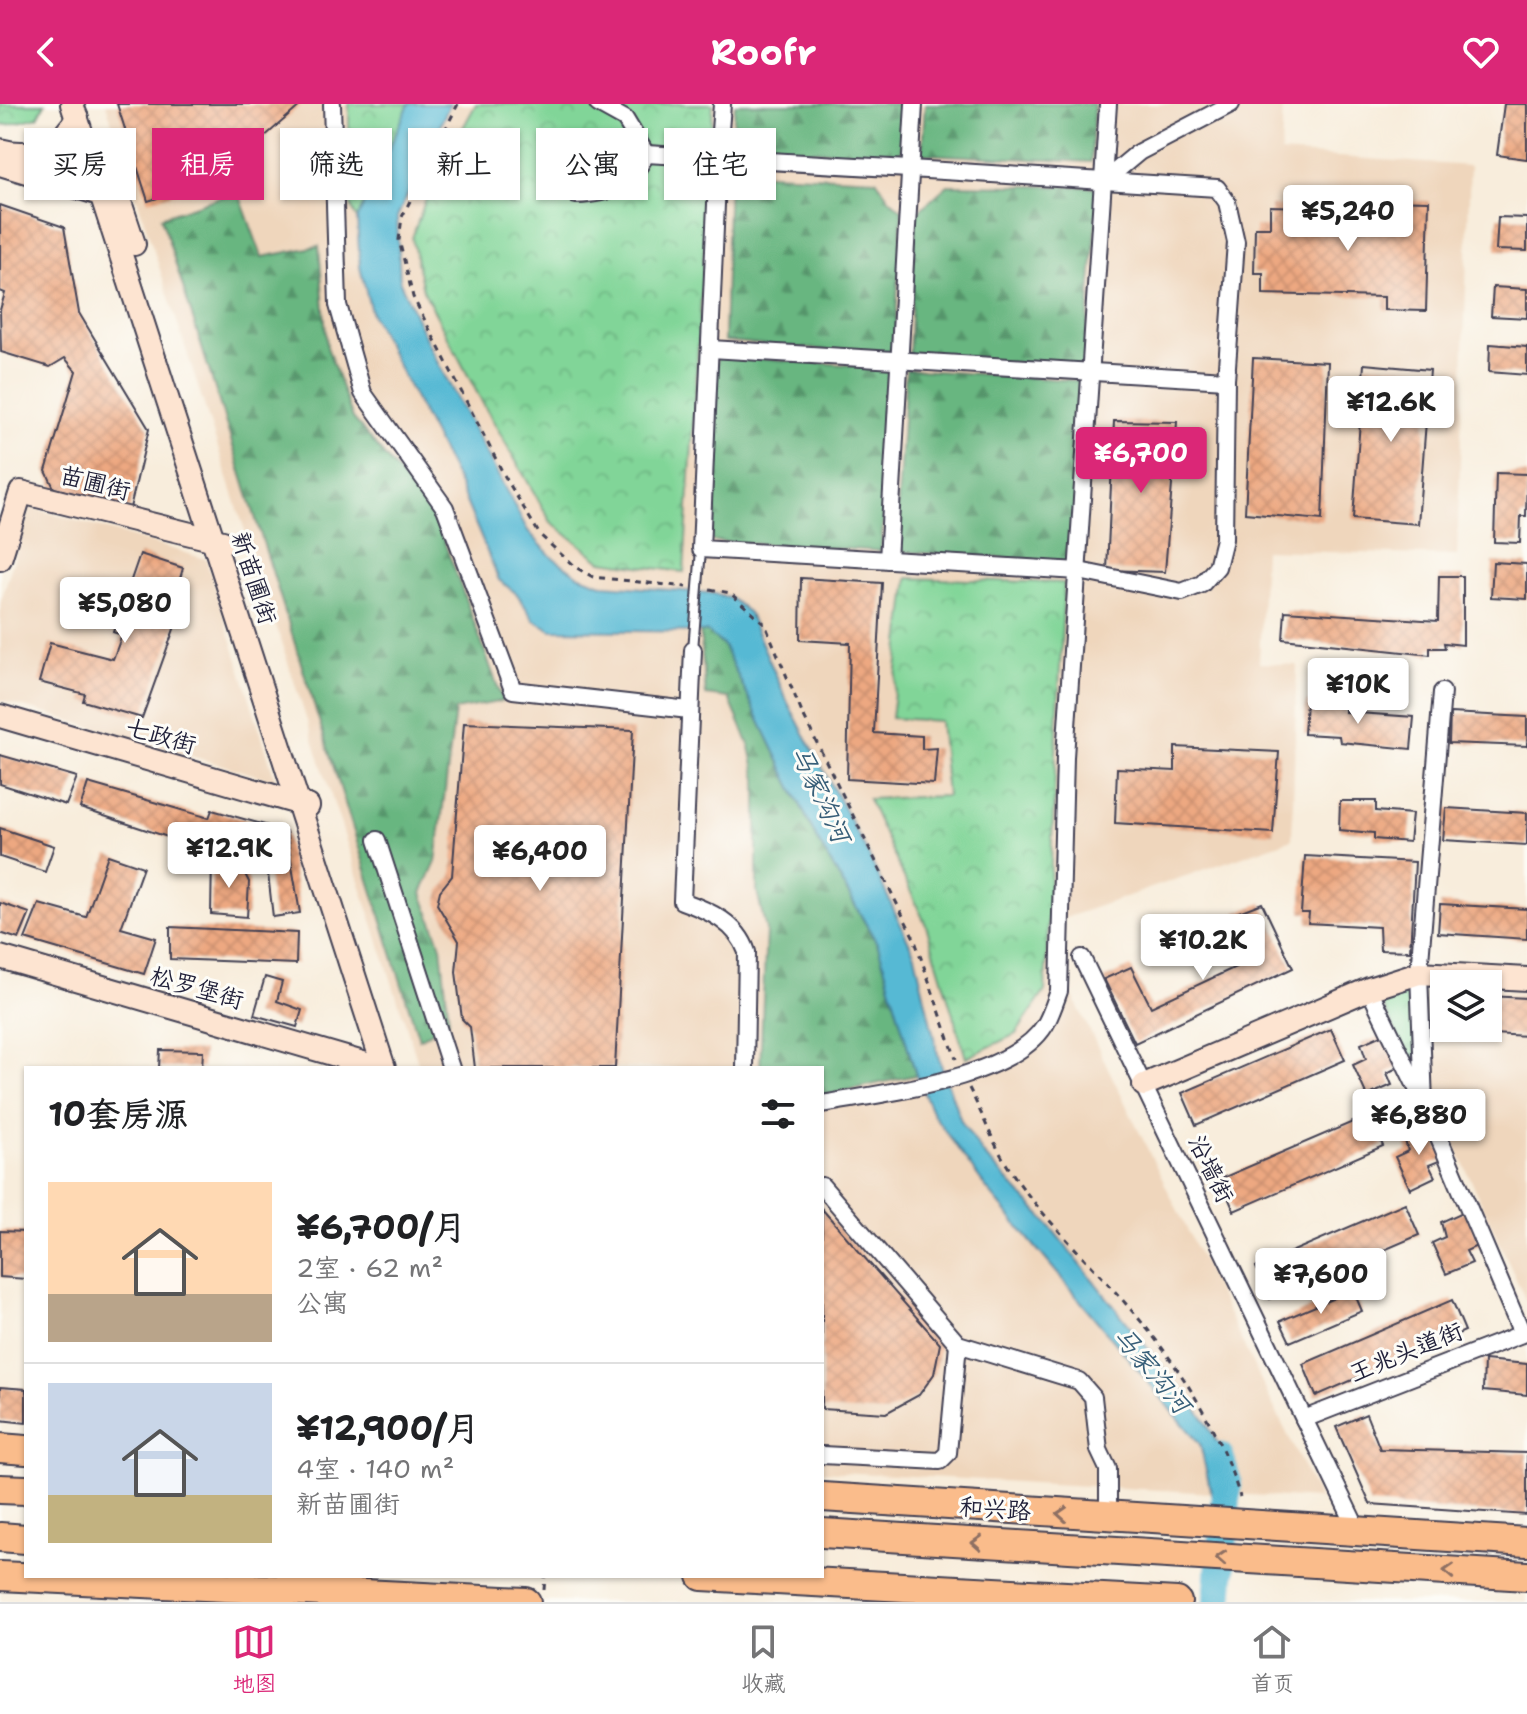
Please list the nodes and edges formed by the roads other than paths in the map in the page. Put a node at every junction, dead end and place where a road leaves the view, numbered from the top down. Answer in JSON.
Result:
{"nodes":[{"id":1,"x":332,"y":104,"type":"edge"},
{"id":2,"x":598,"y":104,"type":"edge"},
{"id":3,"x":722,"y":104,"type":"edge"},
{"id":4,"x":914,"y":104,"type":"edge"},
{"id":5,"x":1108,"y":104,"type":"edge"},
{"id":6,"x":1231,"y":104,"type":"edge"},
{"id":7,"x":79,"y":109,"type":"edge"},
{"id":8,"x":86,"y":128,"type":"edge"},
{"id":9,"x":630,"y":128,"type":"edge"},
{"id":10,"x":720,"y":128,"type":"edge"},
{"id":11,"x":0,"y":150,"type":"edge"},
{"id":12,"x":776,"y":161,"type":"edge"},
{"id":13,"x":0,"y":164,"type":"edge"},
{"id":14,"x":911,"y":169,"type":"junction"},
{"id":15,"x":24,"y":171,"type":"edge"},
{"id":16,"x":1104,"y":181,"type":"junction"},
{"id":17,"x":112,"y":200,"type":"edge"},
{"id":18,"x":716,"y":200,"type":"edge"},
{"id":19,"x":711,"y":349,"type":"junction"},
{"id":20,"x":900,"y":362,"type":"junction"},
{"id":21,"x":1092,"y":373,"type":"junction"},
{"id":22,"x":1226,"y":380,"type":"junction"},
{"id":23,"x":219,"y":541,"type":"junction"},
{"id":24,"x":701,"y":549,"type":"junction"},
{"id":25,"x":0,"y":559,"type":"edge"},
{"id":26,"x":888,"y":560,"type":"junction"},
{"id":27,"x":1079,"y":571,"type":"junction"},
{"id":28,"x":693,"y":650,"type":"joint"},
{"id":29,"x":1442,"y":692,"type":"dead end"},
{"id":30,"x":689,"y":710,"type":"junction"},
{"id":31,"x":0,"y":716,"type":"edge"},
{"id":32,"x":303,"y":804,"type":"junction"},
{"id":33,"x":377,"y":840,"type":"dead end"},
{"id":34,"x":0,"y":957,"type":"edge"},
{"id":35,"x":1082,"y":958,"type":"dead end"},
{"id":36,"x":1419,"y":973,"type":"junction"},
{"id":37,"x":1527,"y":979,"type":"edge"},
{"id":38,"x":1369,"y":989,"type":"junction"},
{"id":39,"x":375,"y":1066,"type":"edge"},
{"id":40,"x":381,"y":1066,"type":"edge"},
{"id":41,"x":396,"y":1066,"type":"edge"},
{"id":42,"x":450,"y":1066,"type":"edge"},
{"id":43,"x":745,"y":1066,"type":"edge"},
{"id":44,"x":1144,"y":1085,"type":"junction"},
{"id":45,"x":1424,"y":1103,"type":"junction"},
{"id":46,"x":824,"y":1104,"type":"edge"},
{"id":47,"x":824,"y":1188,"type":"edge"},
{"id":48,"x":1524,"y":1331,"type":"edge"},
{"id":49,"x":958,"y":1344,"type":"junction"},
{"id":50,"x":1304,"y":1419,"type":"junction"},
{"id":51,"x":0,"y":1448,"type":"edge"},
{"id":52,"x":24,"y":1450,"type":"edge"},
{"id":53,"x":824,"y":1455,"type":"edge"},
{"id":54,"x":0,"y":1489,"type":"edge"},
{"id":55,"x":24,"y":1490,"type":"edge"},
{"id":56,"x":824,"y":1497,"type":"edge"},
{"id":57,"x":1108,"y":1517,"type":"junction"},
{"id":58,"x":1358,"y":1531,"type":"junction"},
{"id":59,"x":824,"y":1533,"type":"edge"},
{"id":60,"x":0,"y":1537,"type":"edge"},
{"id":61,"x":24,"y":1539,"type":"edge"},
{"id":62,"x":1527,"y":1542,"type":"edge"},
{"id":63,"x":0,"y":1576,"type":"edge"},
{"id":64,"x":1527,"y":1576,"type":"edge"},
{"id":65,"x":24,"y":1577,"type":"edge"},
{"id":66,"x":37,"y":1578,"type":"edge"},
{"id":67,"x":401,"y":1578,"type":"edge"},
{"id":68,"x":733,"y":1578,"type":"edge"},
{"id":69,"x":811,"y":1583,"type":"junction"},
{"id":70,"x":442,"y":1600,"type":"edge"},
{"id":71,"x":1165,"y":1601,"type":"edge"},
{"id":72,"x":526,"y":1602,"type":"edge"},
{"id":73,"x":873,"y":1602,"type":"edge"},
{"id":74,"x":1177,"y":1602,"type":"edge"}],
"edges":[{"from":1,"to":30,"type":"street"},
{"from":2,"to":9,"type":"street"},
{"from":3,"to":10,"type":"street"},
{"from":4,"to":14,"type":"street"},
{"from":5,"to":16,"type":"street"},
{"from":6,"to":16,"type":"street"},
{"from":7,"to":8,"type":"main road","name":"新苗圃街"},
{"from":7,"to":11,"type":"main road"},
{"from":12,"to":14,"type":"street"},
{"from":13,"to":15,"type":"main road"},
{"from":14,"to":16,"type":"street"},
{"from":14,"to":20,"type":"street"},
{"from":16,"to":21,"type":"street"},
{"from":16,"to":22,"type":"street"},
{"from":17,"to":23,"type":"main road","name":"新苗圃街"},
{"from":18,"to":19,"type":"street"},
{"from":19,"to":20,"type":"street"},
{"from":19,"to":24,"type":"street"},
{"from":20,"to":21,"type":"street"},
{"from":20,"to":26,"type":"street"},
{"from":21,"to":22,"type":"street"},
{"from":21,"to":27,"type":"street"},
{"from":22,"to":27,"type":"street"},
{"from":23,"to":25,"type":"main road","name":"苗圃街"},
{"from":23,"to":32,"type":"main road","name":"新苗圃街"},
{"from":24,"to":26,"type":"street"},
{"from":24,"to":28,"type":"lane"},
{"from":26,"to":27,"type":"street"},
{"from":27,"to":46,"type":"street"},
{"from":28,"to":30,"type":"street"},
{"from":29,"to":36,"type":"street"},
{"from":30,"to":43,"type":"street"},
{"from":31,"to":32,"type":"main road","name":"七政街"},
{"from":32,"to":40,"type":"main road","name":"新苗圃街"},
{"from":32,"to":41,"type":"main road","name":"新苗圃街"},
{"from":33,"to":42,"type":"street"},
{"from":34,"to":39,"type":"main road","name":"松罗堡街"},
{"from":35,"to":44,"type":"street","name":"沿墙街"},
{"from":36,"to":37,"type":"main road"},
{"from":36,"to":38,"type":"main road"},
{"from":36,"to":45,"type":"street"},
{"from":38,"to":44,"type":"main road"},
{"from":38,"to":45,"type":"street"},
{"from":44,"to":50,"type":"street","name":"沿墙街"},
{"from":45,"to":48,"type":"street"},
{"from":47,"to":49,"type":"street"},
{"from":48,"to":50,"type":"street","name":"王兆头道街"},
{"from":49,"to":53,"type":"street"},
{"from":49,"to":57,"type":"street"},
{"from":50,"to":58,"type":"street","name":"沿墙街"},
{"from":51,"to":52,"type":"highway"},
{"from":54,"to":55,"type":"highway"},
{"from":57,"to":56,"type":"highway","name":"和兴路","one_way":true},
{"from":57,"to":58,"type":"highway","name":"和兴路"},
{"from":58,"to":62,"type":"highway"},
{"from":64,"to":59,"type":"highway","name":"和兴路","one_way":true},
{"from":60,"to":61,"type":"highway"},
{"from":63,"to":65,"type":"highway"},
{"from":66,"to":70,"type":"highway"},
{"from":67,"to":70,"type":"highway"},
{"from":68,"to":69,"type":"highway"},
{"from":69,"to":71,"type":"highway"},
{"from":69,"to":73,"type":"highway"},
{"from":70,"to":72,"type":"highway"},
{"from":71,"to":74,"type":"highway"}]}
